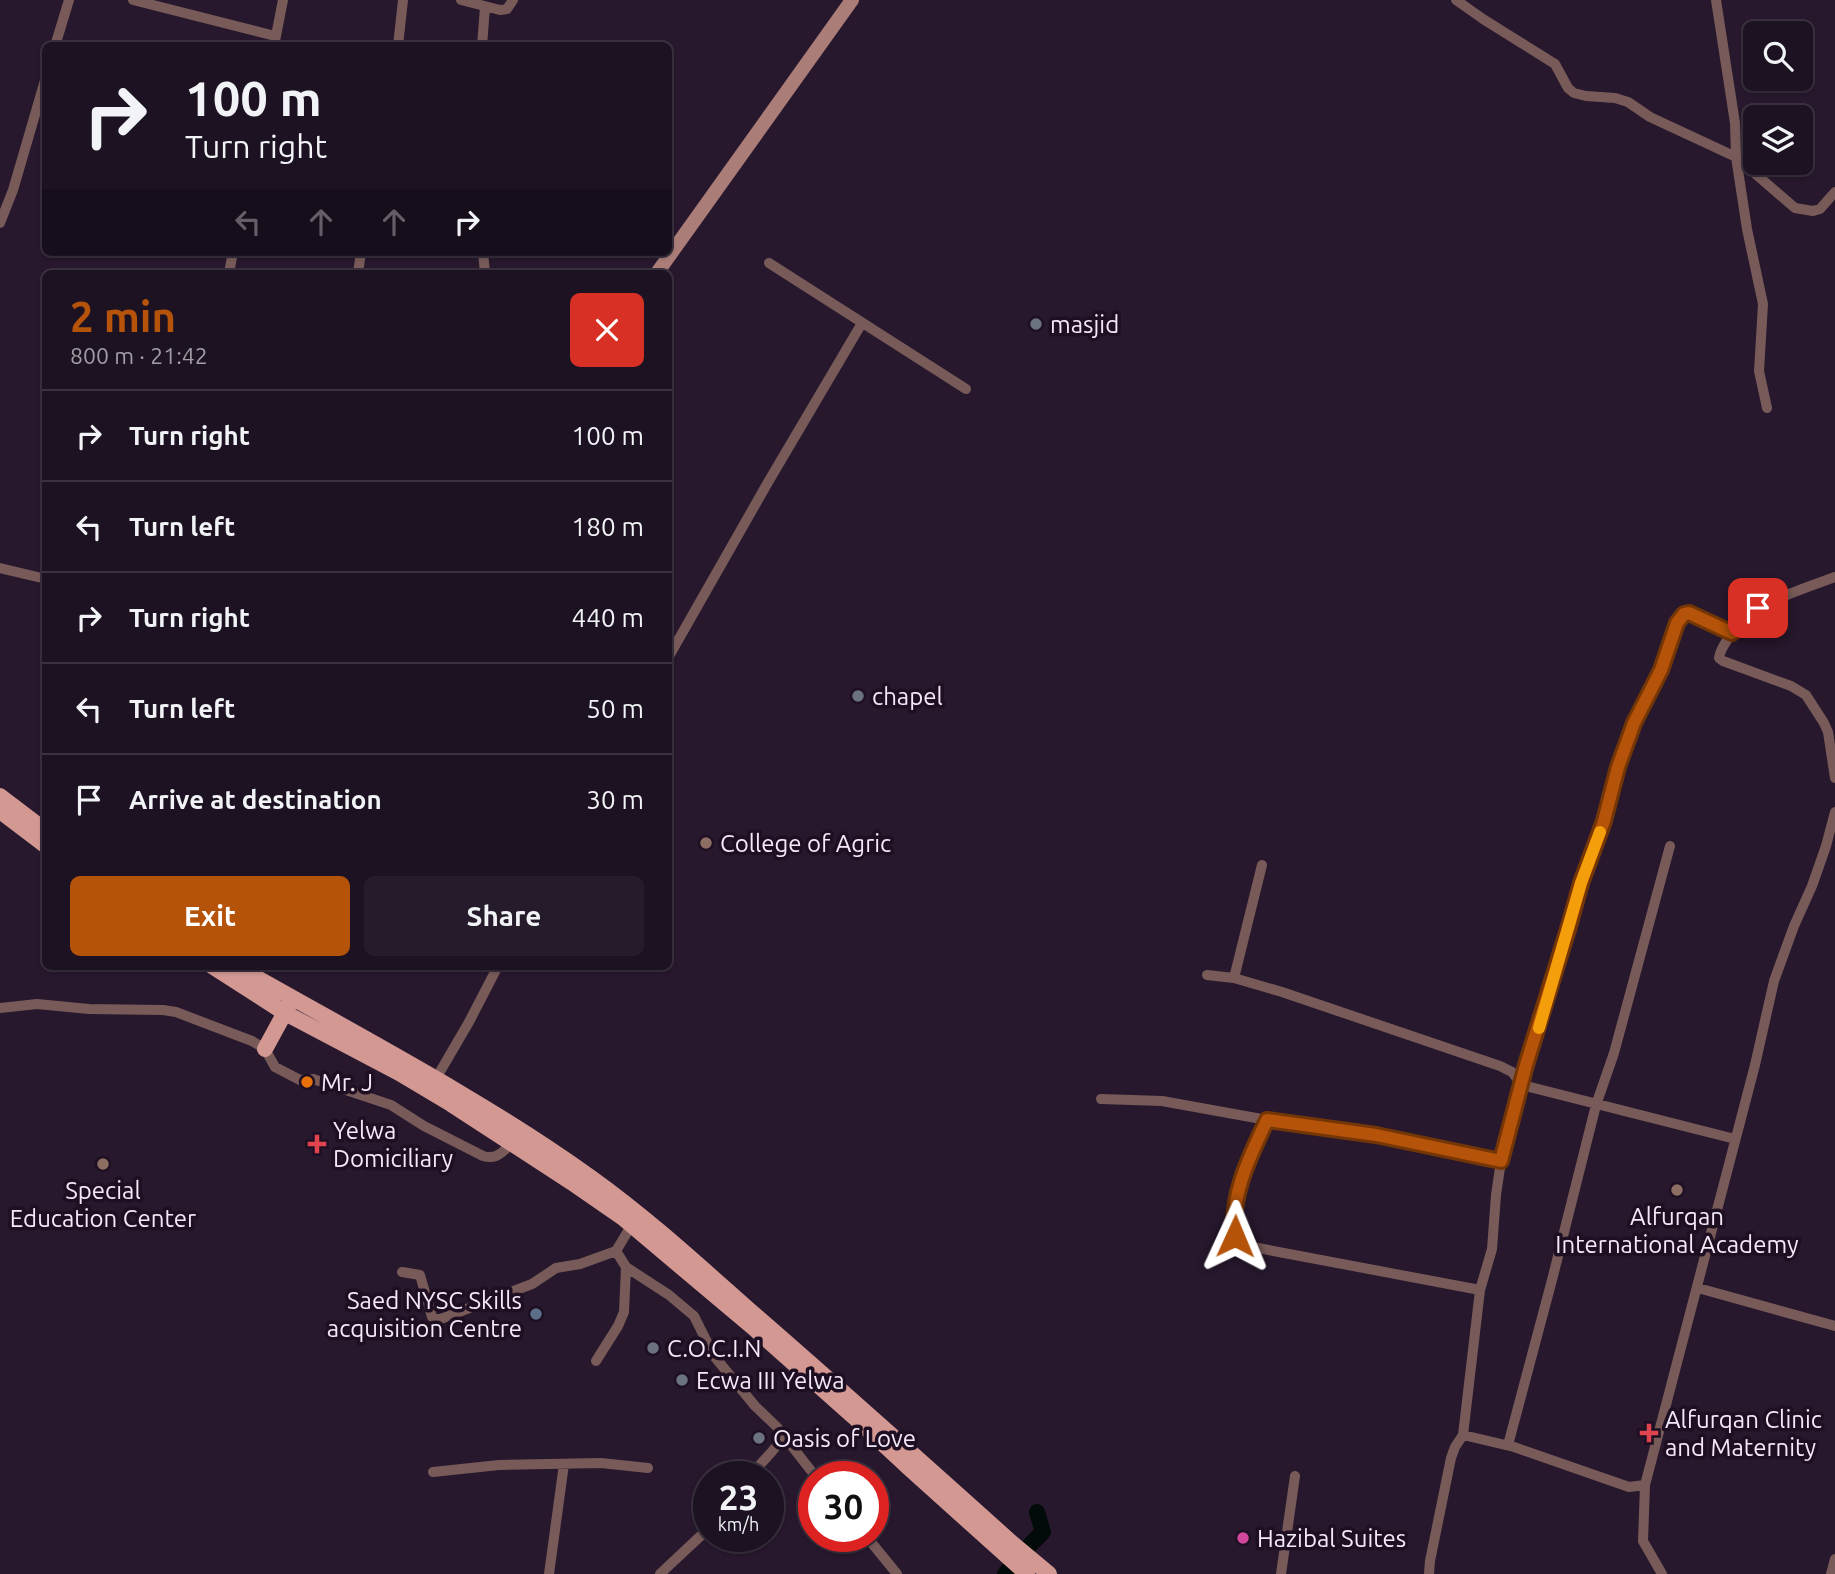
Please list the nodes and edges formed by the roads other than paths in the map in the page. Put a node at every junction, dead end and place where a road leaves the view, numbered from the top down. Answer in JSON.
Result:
{"nodes":[{"id":1,"x":69,"y":0,"type":"edge"},
{"id":2,"x":133,"y":0,"type":"edge"},
{"id":3,"x":283,"y":0,"type":"edge"},
{"id":4,"x":403,"y":0,"type":"edge"},
{"id":5,"x":461,"y":0,"type":"edge"},
{"id":6,"x":513,"y":0,"type":"edge"},
{"id":7,"x":852,"y":0,"type":"edge"},
{"id":8,"x":1456,"y":0,"type":"edge"},
{"id":9,"x":1716,"y":0,"type":"edge"},
{"id":10,"x":485,"y":7,"type":"junction"},
{"id":11,"x":274,"y":41,"type":"edge"},
{"id":12,"x":56,"y":42,"type":"edge"},
{"id":13,"x":398,"y":42,"type":"edge"},
{"id":14,"x":482,"y":42,"type":"edge"},
{"id":15,"x":42,"y":91,"type":"edge"},
{"id":16,"x":1736,"y":157,"type":"junction"},
{"id":17,"x":1835,"y":192,"type":"edge"},
{"id":18,"x":0,"y":223,"type":"edge"},
{"id":19,"x":672,"y":252,"type":"edge"},
{"id":20,"x":769,"y":263,"type":"dead end"},
{"id":21,"x":862,"y":323,"type":"junction"},
{"id":22,"x":966,"y":389,"type":"dead end"},
{"id":23,"x":1766,"y":408,"type":"dead end"},
{"id":24,"x":0,"y":568,"type":"edge"},
{"id":25,"x":1835,"y":577,"type":"edge"},
{"id":26,"x":42,"y":578,"type":"edge"},
{"id":27,"x":1732,"y":633,"type":"junction"},
{"id":28,"x":672,"y":651,"type":"edge"},
{"id":29,"x":1835,"y":778,"type":"edge"},
{"id":30,"x":0,"y":796,"type":"edge"},
{"id":31,"x":0,"y":811,"type":"edge"},
{"id":32,"x":1835,"y":812,"type":"edge"},
{"id":33,"x":42,"y":828,"type":"edge"},
{"id":34,"x":42,"y":843,"type":"edge"},
{"id":35,"x":1670,"y":846,"type":"dead end"},
{"id":36,"x":1262,"y":865,"type":"dead end"},
{"id":37,"x":220,"y":970,"type":"edge"},
{"id":38,"x":241,"y":970,"type":"edge"},
{"id":39,"x":496,"y":970,"type":"edge"},
{"id":40,"x":1207,"y":975,"type":"dead end"},
{"id":41,"x":1234,"y":978,"type":"junction"},
{"id":42,"x":288,"y":1005,"type":"junction"},
{"id":43,"x":0,"y":1008,"type":"edge"},
{"id":44,"x":265,"y":1049,"type":"junction"},
{"id":45,"x":432,"y":1084,"type":"junction"},
{"id":46,"x":1522,"y":1085,"type":"junction"},
{"id":47,"x":1101,"y":1099,"type":"dead end"},
{"id":48,"x":1596,"y":1105,"type":"junction"},
{"id":49,"x":1267,"y":1120,"type":"junction"},
{"id":50,"x":1735,"y":1139,"type":"junction"},
{"id":51,"x":512,"y":1144,"type":"junction"},
{"id":52,"x":1501,"y":1161,"type":"junction"},
{"id":53,"x":631,"y":1226,"type":"junction"},
{"id":54,"x":616,"y":1251,"type":"junction"},
{"id":55,"x":626,"y":1267,"type":"junction"},
{"id":56,"x":402,"y":1272,"type":"dead end"},
{"id":57,"x":1698,"y":1288,"type":"junction"},
{"id":58,"x":1480,"y":1290,"type":"junction"},
{"id":59,"x":1835,"y":1326,"type":"edge"},
{"id":60,"x":596,"y":1361,"type":"dead end"},
{"id":61,"x":783,"y":1435,"type":"junction"},
{"id":62,"x":1463,"y":1435,"type":"junction"},
{"id":63,"x":1508,"y":1445,"type":"junction"},
{"id":64,"x":765,"y":1461,"type":"edge"},
{"id":65,"x":803,"y":1461,"type":"edge"},
{"id":66,"x":564,"y":1464,"type":"junction"},
{"id":67,"x":648,"y":1468,"type":"dead end"},
{"id":68,"x":433,"y":1472,"type":"dead end"},
{"id":69,"x":1295,"y":1476,"type":"dead end"},
{"id":70,"x":1645,"y":1485,"type":"junction"},
{"id":71,"x":693,"y":1543,"type":"edge"},
{"id":72,"x":1008,"y":1548,"type":"junction"},
{"id":73,"x":879,"y":1552,"type":"edge"},
{"id":74,"x":1835,"y":1559,"type":"edge"},
{"id":75,"x":1027,"y":1568,"type":"edge"},
{"id":76,"x":549,"y":1574,"type":"edge"},
{"id":77,"x":660,"y":1574,"type":"edge"},
{"id":78,"x":897,"y":1574,"type":"edge"},
{"id":79,"x":1049,"y":1574,"type":"edge"},
{"id":80,"x":1281,"y":1574,"type":"edge"},
{"id":81,"x":1429,"y":1574,"type":"edge"},
{"id":82,"x":1662,"y":1574,"type":"edge"},
{"id":83,"x":1830,"y":1574,"type":"edge"}],
"edges":[{"from":1,"to":12,"type":"street"},
{"from":2,"to":11,"type":"street"},
{"from":3,"to":11,"type":"street"},
{"from":4,"to":13,"type":"street"},
{"from":5,"to":10,"type":"street"},
{"from":6,"to":10,"type":"street"},
{"from":7,"to":19,"type":"main road"},
{"from":8,"to":16,"type":"street"},
{"from":9,"to":16,"type":"street"},
{"from":10,"to":14,"type":"street"},
{"from":15,"to":18,"type":"street"},
{"from":16,"to":17,"type":"street"},
{"from":16,"to":23,"type":"street"},
{"from":20,"to":21,"type":"street"},
{"from":21,"to":22,"type":"street"},
{"from":21,"to":28,"type":"street"},
{"from":24,"to":26,"type":"street"},
{"from":25,"to":27,"type":"street"},
{"from":27,"to":29,"type":"street"},
{"from":27,"to":46,"type":"street"},
{"from":30,"to":33,"type":"main road"},
{"from":31,"to":34,"type":"main road"},
{"from":32,"to":50,"type":"street"},
{"from":35,"to":48,"type":"street"},
{"from":36,"to":41,"type":"street"},
{"from":37,"to":42,"type":"main road"},
{"from":38,"to":42,"type":"main road"},
{"from":39,"to":45,"type":"street"},
{"from":40,"to":41,"type":"street"},
{"from":41,"to":46,"type":"street"},
{"from":42,"to":44,"type":"main road"},
{"from":42,"to":45,"type":"main road"},
{"from":43,"to":44,"type":"street"},
{"from":44,"to":51,"type":"street"},
{"from":45,"to":51,"type":"main road"},
{"from":45,"to":72,"type":"main road"},
{"from":46,"to":48,"type":"street"},
{"from":46,"to":52,"type":"street"},
{"from":47,"to":49,"type":"street"},
{"from":48,"to":50,"type":"street"},
{"from":48,"to":63,"type":"street"},
{"from":49,"to":52,"type":"street"},
{"from":49,"to":58,"type":"street"},
{"from":50,"to":57,"type":"street"},
{"from":51,"to":53,"type":"main road"},
{"from":52,"to":58,"type":"street"},
{"from":53,"to":54,"type":"street"},
{"from":53,"to":72,"type":"main road"},
{"from":54,"to":55,"type":"street"},
{"from":54,"to":56,"type":"street"},
{"from":55,"to":60,"type":"street"},
{"from":55,"to":61,"type":"street"},
{"from":57,"to":59,"type":"street"},
{"from":57,"to":70,"type":"street"},
{"from":58,"to":62,"type":"street"},
{"from":61,"to":64,"type":"street"},
{"from":61,"to":65,"type":"street"},
{"from":62,"to":63,"type":"street"},
{"from":62,"to":81,"type":"street"},
{"from":63,"to":70,"type":"street"},
{"from":66,"to":67,"type":"street"},
{"from":66,"to":68,"type":"street"},
{"from":66,"to":76,"type":"street"},
{"from":69,"to":80,"type":"street"},
{"from":70,"to":82,"type":"street"},
{"from":71,"to":77,"type":"street"},
{"from":72,"to":75,"type":"main road"},
{"from":73,"to":78,"type":"street"},
{"from":74,"to":83,"type":"street"},
{"from":75,"to":79,"type":"main road"}]}
